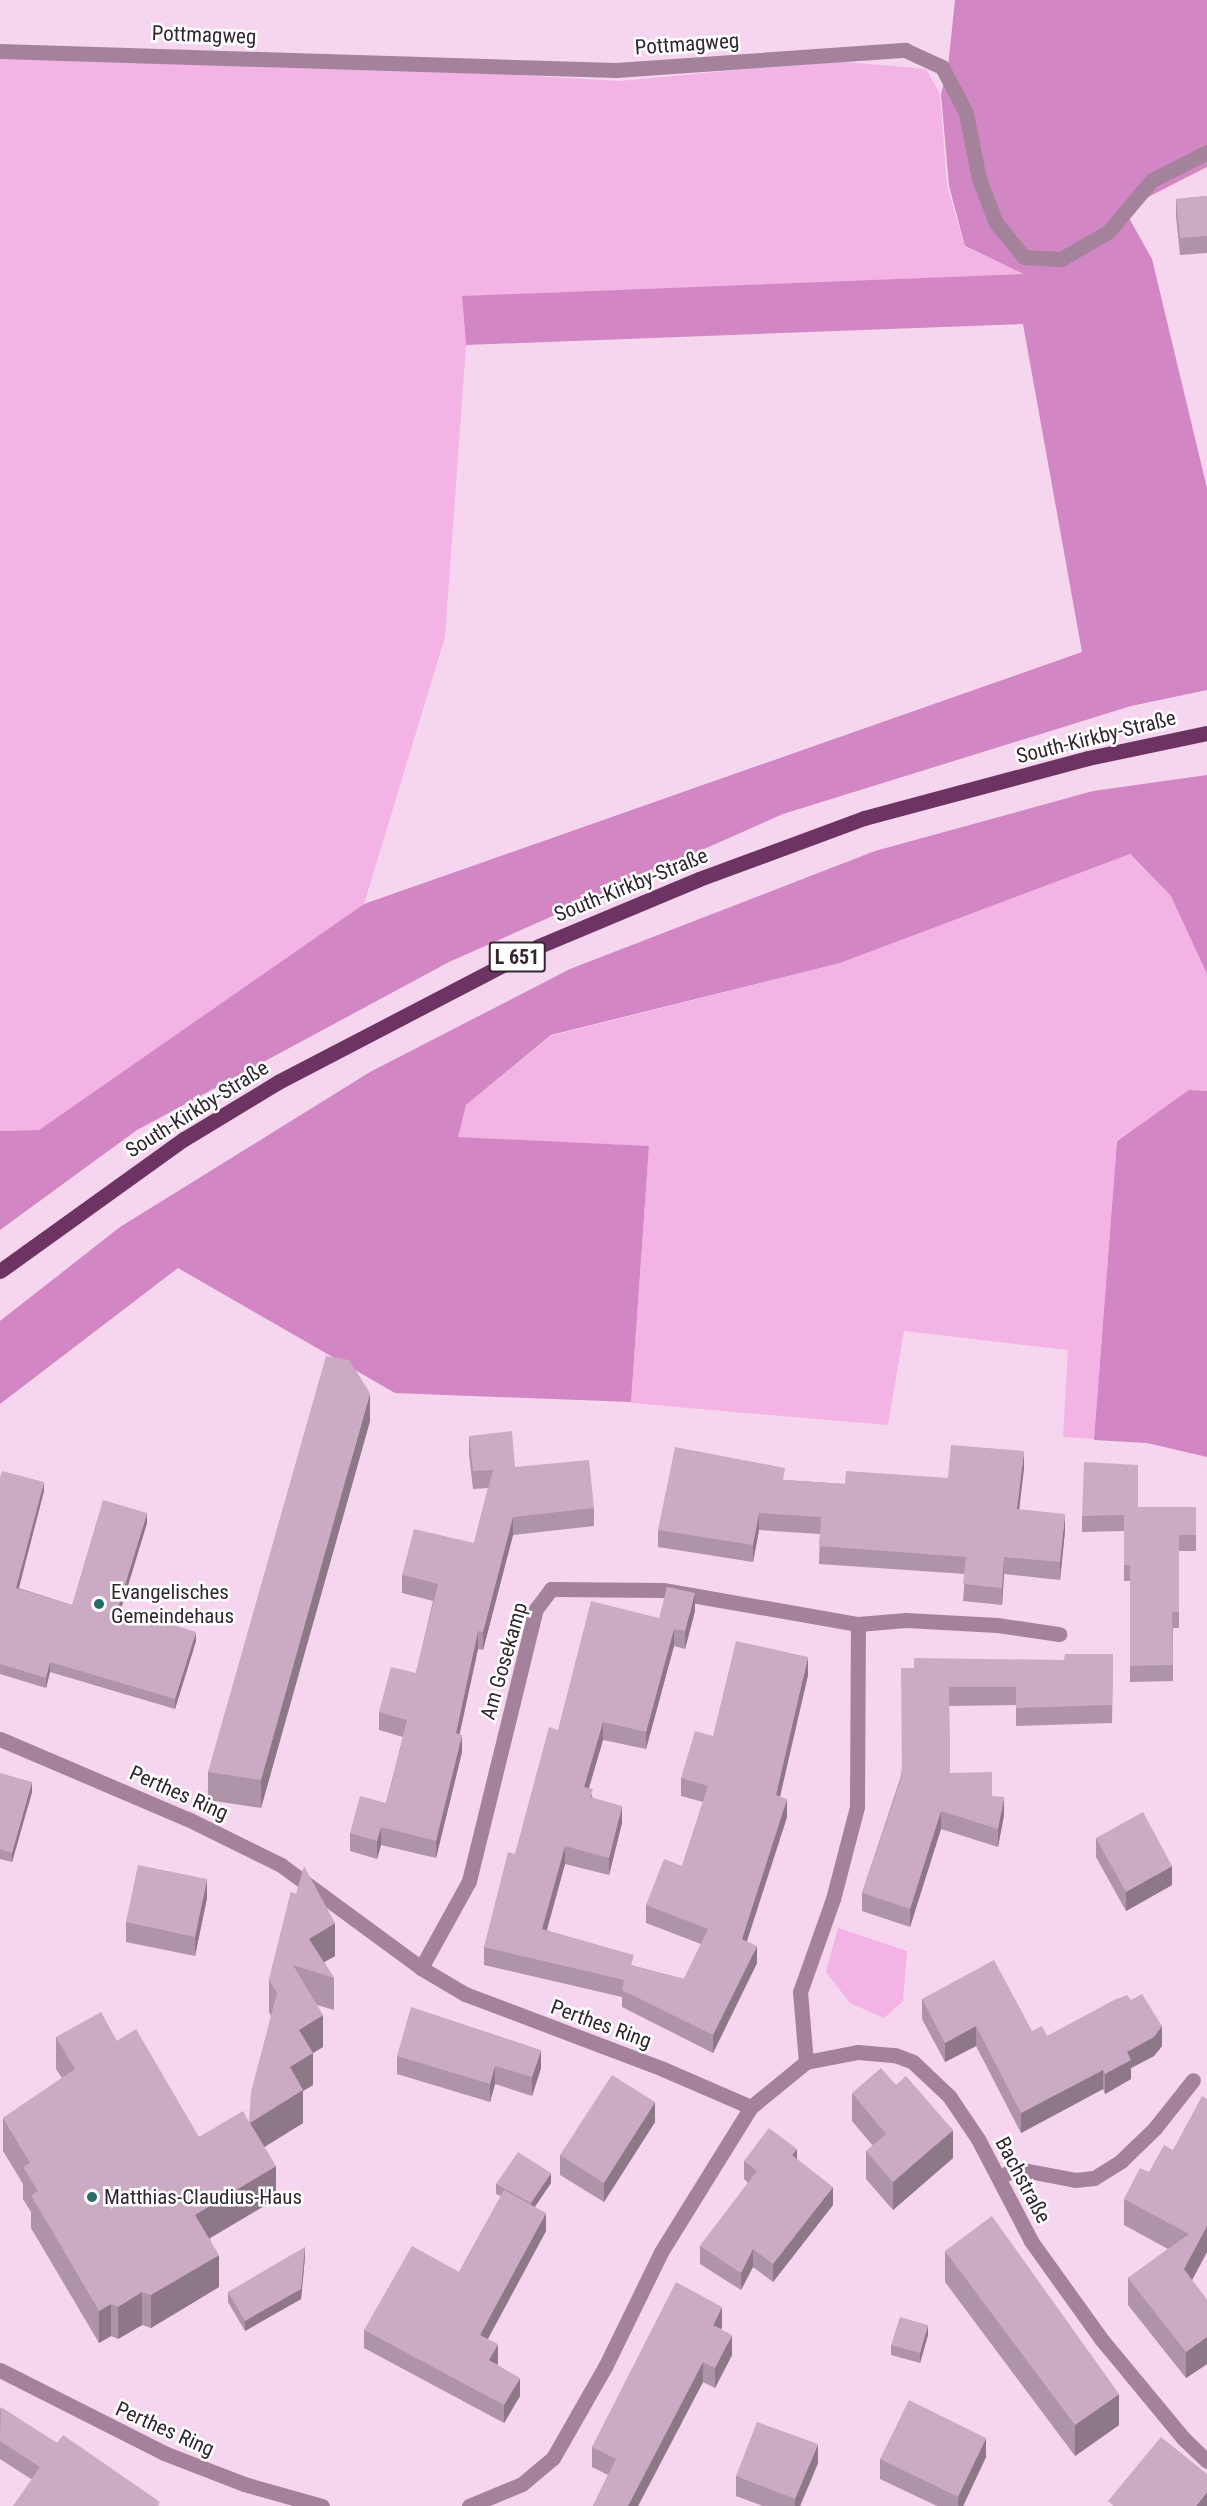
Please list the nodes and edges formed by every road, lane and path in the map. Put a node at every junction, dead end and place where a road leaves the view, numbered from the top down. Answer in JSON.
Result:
{"nodes":[{"id":1,"x":0,"y":51,"type":"edge"},
{"id":2,"x":1207,"y":152,"type":"edge"},
{"id":3,"x":1207,"y":733,"type":"edge"},
{"id":4,"x":0,"y":1271,"type":"edge"},
{"id":5,"x":858,"y":1624,"type":"junction"},
{"id":6,"x":1059,"y":1634,"type":"dead end"},
{"id":7,"x":0,"y":1739,"type":"edge"},
{"id":8,"x":421,"y":1968,"type":"junction"},
{"id":9,"x":806,"y":2062,"type":"junction"},
{"id":10,"x":1193,"y":2080,"type":"dead end"},
{"id":11,"x":751,"y":2107,"type":"junction"},
{"id":12,"x":998,"y":2176,"type":"junction"},
{"id":13,"x":0,"y":2370,"type":"edge"},
{"id":14,"x":1207,"y":2461,"type":"edge"},
{"id":15,"x":322,"y":2506,"type":"edge"},
{"id":16,"x":469,"y":2506,"type":"edge"}],
"edges":[{"from":1,"to":2,"type":"street","name":"Pottmagweg"},
{"from":3,"to":4,"type":"main road","name":"South-Kirkby-Straße","number":"L 651"},
{"from":5,"to":6,"type":"street","name":"Am Gosekamp"},
{"from":5,"to":8,"type":"street","name":"Am Gosekamp"},
{"from":5,"to":9,"type":"street"},
{"from":7,"to":8,"type":"street","name":"Perthes Ring"},
{"from":8,"to":11,"type":"street","name":"Perthes Ring"},
{"from":9,"to":11,"type":"street","name":"Bachstraße"},
{"from":9,"to":12,"type":"street","name":"Bachstraße"},
{"from":10,"to":12,"type":"street"},
{"from":11,"to":16,"type":"street"},
{"from":12,"to":14,"type":"street","name":"Bachstraße"},
{"from":13,"to":15,"type":"street","name":"Perthes Ring"}]}
